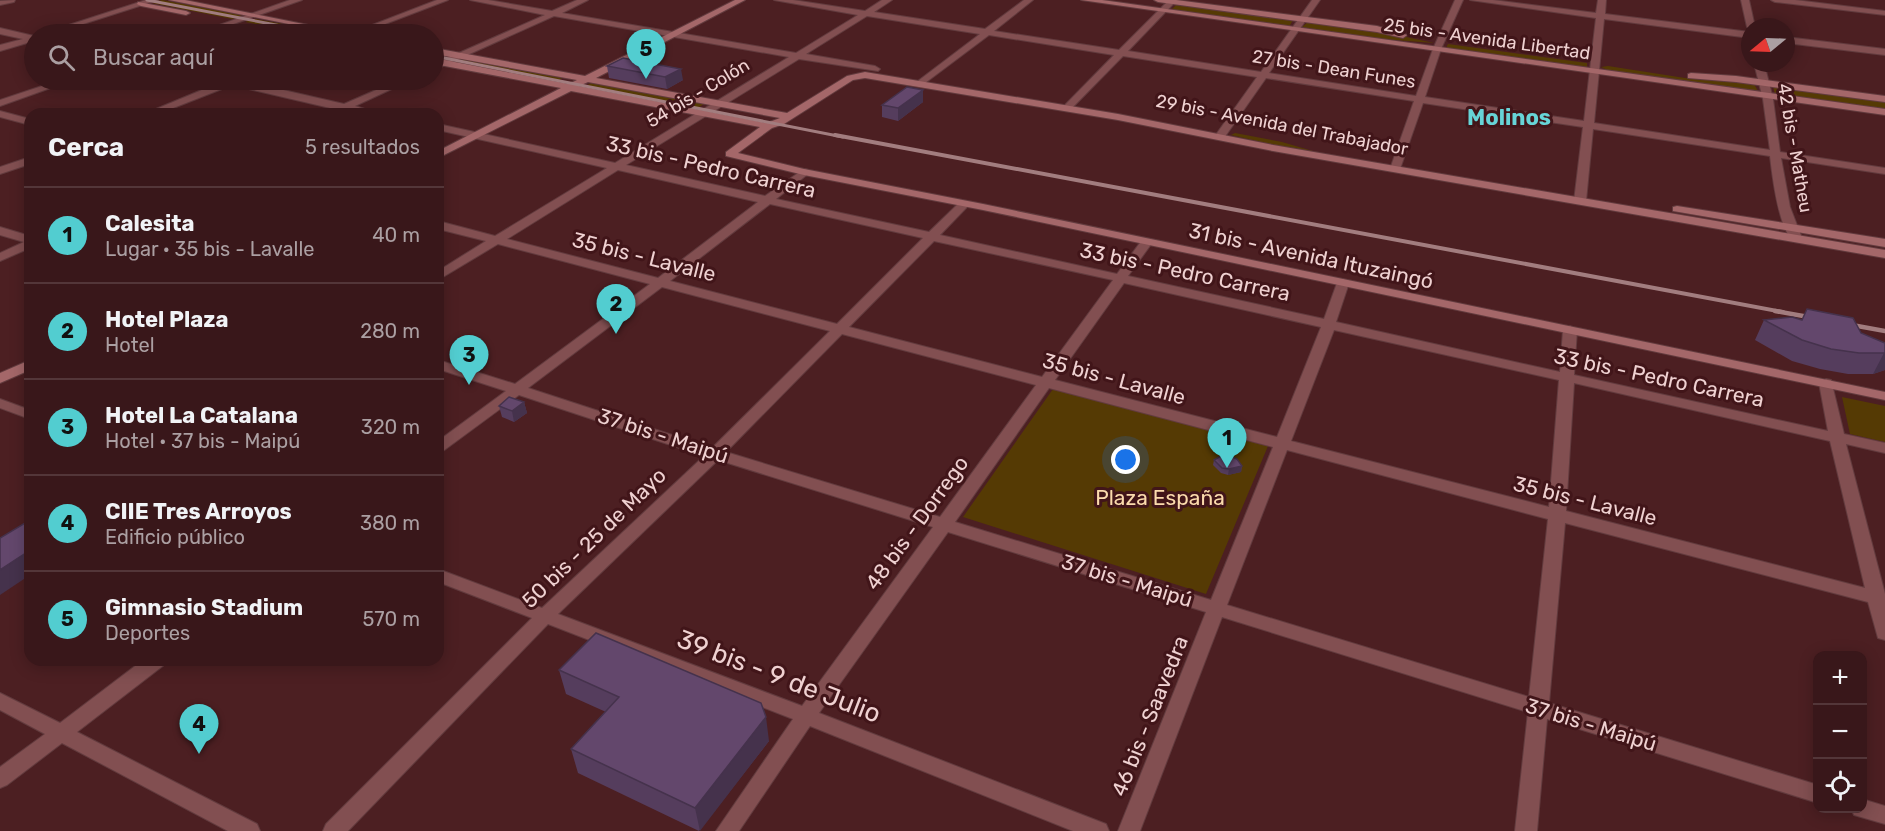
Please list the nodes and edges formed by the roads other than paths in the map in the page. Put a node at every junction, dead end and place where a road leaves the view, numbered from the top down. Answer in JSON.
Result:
{"nodes":[{"id":1,"x":11,"y":0,"type":"edge"},
{"id":2,"x":154,"y":0,"type":"edge"},
{"id":3,"x":172,"y":0,"type":"edge"},
{"id":4,"x":298,"y":0,"type":"edge"},
{"id":5,"x":444,"y":0,"type":"edge"},
{"id":6,"x":474,"y":0,"type":"edge"},
{"id":7,"x":584,"y":0,"type":"edge"},
{"id":8,"x":730,"y":0,"type":"edge"},
{"id":9,"x":741,"y":0,"type":"edge"},
{"id":10,"x":778,"y":0,"type":"edge"},
{"id":11,"x":888,"y":0,"type":"edge"},
{"id":12,"x":1029,"y":0,"type":"edge"},
{"id":13,"x":1085,"y":0,"type":"edge"},
{"id":14,"x":1158,"y":0,"type":"edge"},
{"id":15,"x":1316,"y":0,"type":"edge"},
{"id":16,"x":1459,"y":0,"type":"edge"},
{"id":17,"x":1474,"y":0,"type":"edge"},
{"id":18,"x":1602,"y":0,"type":"edge"},
{"id":19,"x":1745,"y":0,"type":"edge"},
{"id":20,"x":1774,"y":0,"type":"edge"},
{"id":21,"x":1172,"y":1,"type":"edge"},
{"id":22,"x":0,"y":3,"type":"edge"},
{"id":23,"x":141,"y":4,"type":"junction"},
{"id":24,"x":1162,"y":11,"type":"junction"},
{"id":25,"x":1885,"y":13,"type":"edge"},
{"id":26,"x":552,"y":14,"type":"junction"},
{"id":27,"x":865,"y":14,"type":"junction"},
{"id":28,"x":200,"y":15,"type":"dead end"},
{"id":29,"x":253,"y":16,"type":"junction"},
{"id":30,"x":1600,"y":16,"type":"junction"},
{"id":31,"x":211,"y":18,"type":"dead end"},
{"id":32,"x":1749,"y":18,"type":"edge"},
{"id":33,"x":1302,"y":19,"type":"junction"},
{"id":34,"x":234,"y":22,"type":"junction"},
{"id":35,"x":77,"y":24,"type":"edge"},
{"id":36,"x":228,"y":24,"type":"edge"},
{"id":37,"x":245,"y":24,"type":"edge"},
{"id":38,"x":297,"y":24,"type":"edge"},
{"id":39,"x":378,"y":24,"type":"edge"},
{"id":40,"x":1296,"y":30,"type":"junction"},
{"id":41,"x":0,"y":31,"type":"edge"},
{"id":42,"x":987,"y":32,"type":"junction"},
{"id":43,"x":669,"y":34,"type":"junction"},
{"id":44,"x":1741,"y":34,"type":"edge"},
{"id":45,"x":24,"y":36,"type":"edge"},
{"id":46,"x":24,"y":41,"type":"edge"},
{"id":47,"x":1795,"y":41,"type":"edge"},
{"id":48,"x":1439,"y":45,"type":"junction"},
{"id":49,"x":0,"y":48,"type":"edge"},
{"id":50,"x":1885,"y":52,"type":"edge"},
{"id":51,"x":444,"y":53,"type":"edge"},
{"id":52,"x":1120,"y":53,"type":"junction"},
{"id":53,"x":459,"y":55,"type":"junction"},
{"id":54,"x":795,"y":56,"type":"junction"},
{"id":55,"x":444,"y":61,"type":"edge"},
{"id":56,"x":444,"y":65,"type":"edge"},
{"id":57,"x":1595,"y":67,"type":"junction"},
{"id":58,"x":876,"y":72,"type":"junction"},
{"id":59,"x":1761,"y":72,"type":"edge"},
{"id":60,"x":1262,"y":75,"type":"junction"},
{"id":61,"x":581,"y":78,"type":"junction"},
{"id":62,"x":924,"y":81,"type":"junction"},
{"id":63,"x":1763,"y":83,"type":"junction"},
{"id":64,"x":566,"y":86,"type":"junction"},
{"id":65,"x":38,"y":90,"type":"edge"},
{"id":66,"x":207,"y":90,"type":"edge"},
{"id":67,"x":273,"y":90,"type":"edge"},
{"id":68,"x":383,"y":90,"type":"edge"},
{"id":69,"x":1768,"y":96,"type":"junction"},
{"id":70,"x":1420,"y":99,"type":"junction"},
{"id":71,"x":1885,"y":99,"type":"edge"},
{"id":72,"x":0,"y":103,"type":"edge"},
{"id":73,"x":717,"y":104,"type":"junction"},
{"id":74,"x":1068,"y":106,"type":"junction"},
{"id":75,"x":344,"y":107,"type":"junction"},
{"id":76,"x":163,"y":108,"type":"edge"},
{"id":77,"x":349,"y":108,"type":"edge"},
{"id":78,"x":1885,"y":112,"type":"edge"},
{"id":79,"x":703,"y":113,"type":"junction"},
{"id":80,"x":0,"y":114,"type":"edge"},
{"id":81,"x":778,"y":115,"type":"junction"},
{"id":82,"x":789,"y":117,"type":"junction"},
{"id":83,"x":24,"y":120,"type":"edge"},
{"id":84,"x":1590,"y":125,"type":"junction"},
{"id":85,"x":768,"y":126,"type":"junction"},
{"id":86,"x":444,"y":128,"type":"edge"},
{"id":87,"x":1222,"y":133,"type":"junction"},
{"id":88,"x":471,"y":134,"type":"junction"},
{"id":89,"x":444,"y":145,"type":"edge"},
{"id":90,"x":444,"y":151,"type":"edge"},
{"id":91,"x":1775,"y":154,"type":"junction"},
{"id":92,"x":24,"y":162,"type":"edge"},
{"id":93,"x":616,"y":165,"type":"junction"},
{"id":94,"x":1396,"y":166,"type":"junction"},
{"id":95,"x":0,"y":171,"type":"edge"},
{"id":96,"x":1885,"y":171,"type":"edge"},
{"id":97,"x":804,"y":172,"type":"junction"},
{"id":98,"x":1581,"y":198,"type":"junction"},
{"id":99,"x":766,"y":200,"type":"junction"},
{"id":100,"x":964,"y":204,"type":"junction"},
{"id":101,"x":1718,"y":214,"type":"junction"},
{"id":102,"x":1725,"y":226,"type":"junction"},
{"id":103,"x":1789,"y":226,"type":"junction"},
{"id":104,"x":444,"y":227,"type":"edge"},
{"id":105,"x":0,"y":231,"type":"edge"},
{"id":106,"x":932,"y":237,"type":"junction"},
{"id":107,"x":1796,"y":238,"type":"junction"},
{"id":108,"x":24,"y":240,"type":"edge"},
{"id":109,"x":495,"y":240,"type":"junction"},
{"id":110,"x":1146,"y":243,"type":"junction"},
{"id":111,"x":1885,"y":243,"type":"edge"},
{"id":112,"x":24,"y":245,"type":"edge"},
{"id":113,"x":1885,"y":254,"type":"edge"},
{"id":114,"x":0,"y":257,"type":"edge"},
{"id":115,"x":444,"y":272,"type":"edge"},
{"id":116,"x":1120,"y":278,"type":"junction"},
{"id":117,"x":661,"y":282,"type":"junction"},
{"id":118,"x":1343,"y":283,"type":"junction"},
{"id":119,"x":1329,"y":324,"type":"junction"},
{"id":120,"x":840,"y":330,"type":"junction"},
{"id":121,"x":1570,"y":330,"type":"junction"},
{"id":122,"x":24,"y":357,"type":"edge"},
{"id":123,"x":444,"y":366,"type":"edge"},
{"id":124,"x":24,"y":367,"type":"edge"},
{"id":125,"x":0,"y":368,"type":"edge"},
{"id":126,"x":1565,"y":377,"type":"junction"},
{"id":127,"x":0,"y":379,"type":"edge"},
{"id":128,"x":1045,"y":383,"type":"junction"},
{"id":129,"x":1826,"y":383,"type":"junction"},
{"id":130,"x":518,"y":388,"type":"junction"},
{"id":131,"x":1885,"y":396,"type":"edge"},
{"id":132,"x":0,"y":403,"type":"edge"},
{"id":133,"x":24,"y":413,"type":"edge"},
{"id":134,"x":1836,"y":437,"type":"junction"},
{"id":135,"x":444,"y":444,"type":"edge"},
{"id":136,"x":1281,"y":444,"type":"junction"},
{"id":137,"x":1885,"y":447,"type":"edge"},
{"id":138,"x":715,"y":454,"type":"junction"},
{"id":139,"x":1557,"y":516,"type":"junction"},
{"id":140,"x":944,"y":524,"type":"junction"},
{"id":141,"x":444,"y":577,"type":"edge"},
{"id":142,"x":1881,"y":599,"type":"edge"},
{"id":143,"x":1216,"y":609,"type":"junction"},
{"id":144,"x":546,"y":615,"type":"junction"},
{"id":145,"x":1885,"y":633,"type":"edge"},
{"id":146,"x":149,"y":666,"type":"edge"},
{"id":147,"x":0,"y":701,"type":"edge"},
{"id":148,"x":1539,"y":709,"type":"junction"},
{"id":149,"x":806,"y":716,"type":"junction"},
{"id":150,"x":61,"y":733,"type":"junction"},
{"id":151,"x":0,"y":779,"type":"edge"},
{"id":152,"x":1813,"y":792,"type":"edge"},
{"id":153,"x":1867,"y":809,"type":"edge"},
{"id":154,"x":1885,"y":815,"type":"edge"},
{"id":155,"x":249,"y":831,"type":"edge"},
{"id":156,"x":334,"y":831,"type":"edge"},
{"id":157,"x":727,"y":831,"type":"edge"},
{"id":158,"x":1098,"y":831,"type":"edge"},
{"id":159,"x":1129,"y":831,"type":"edge"},
{"id":160,"x":1526,"y":831,"type":"edge"}],
"edges":[{"from":1,"to":22,"type":"street"},
{"from":2,"to":23,"type":"street"},
{"from":3,"to":29,"type":"street"},
{"from":4,"to":29,"type":"street"},
{"from":5,"to":39,"type":"street"},
{"from":6,"to":26,"type":"street","name":"29 bis - Avenida del Trabajador"},
{"from":7,"to":26,"type":"street"},
{"from":8,"to":43,"type":"street"},
{"from":9,"to":43,"type":"street"},
{"from":10,"to":27,"type":"street","name":"27 bis - Dean Funes"},
{"from":11,"to":27,"type":"street","name":"54 bis - Colón"},
{"from":12,"to":42,"type":"street"},
{"from":13,"to":24,"type":"street","name":"25 bis - Avenida Libertad"},
{"from":14,"to":21,"type":"street","name":"25 bis - Avenida Libertad"},
{"from":15,"to":33,"type":"street"},
{"from":16,"to":48,"type":"street"},
{"from":17,"to":30,"type":"street"},
{"from":18,"to":30,"type":"street"},
{"from":19,"to":32,"type":"street"},
{"from":20,"to":25,"type":"street"},
{"from":21,"to":24,"type":"street"},
{"from":21,"to":33,"type":"street","name":"25 bis - Avenida Libertad"},
{"from":23,"to":28,"type":"street"},
{"from":23,"to":35,"type":"street"},
{"from":24,"to":40,"type":"street","name":"25 bis - Avenida Libertad"},
{"from":24,"to":52,"type":"street"},
{"from":26,"to":43,"type":"street","name":"29 bis - Avenida del Trabajador"},
{"from":26,"to":53,"type":"street"},
{"from":27,"to":42,"type":"street","name":"27 bis - Dean Funes"},
{"from":27,"to":54,"type":"street","name":"54 bis - Colón"},
{"from":29,"to":34,"type":"street"},
{"from":29,"to":38,"type":"street"},
{"from":30,"to":44,"type":"street"},
{"from":30,"to":57,"type":"street"},
{"from":31,"to":34,"type":"street"},
{"from":33,"to":40,"type":"street"},
{"from":33,"to":48,"type":"street","name":"25 bis - Avenida Libertad"},
{"from":34,"to":36,"type":"street"},
{"from":34,"to":37,"type":"street"},
{"from":40,"to":48,"type":"street","name":"25 bis - Avenida Libertad"},
{"from":40,"to":60,"type":"street"},
{"from":41,"to":45,"type":"street"},
{"from":42,"to":52,"type":"street","name":"27 bis - Dean Funes"},
{"from":42,"to":62,"type":"street"},
{"from":43,"to":54,"type":"street","name":"29 bis - Avenida del Trabajador"},
{"from":43,"to":61,"type":"street"},
{"from":46,"to":49,"type":"street"},
{"from":47,"to":50,"type":"street"},
{"from":48,"to":57,"type":"street","name":"25 bis - Avenida Libertad"},
{"from":48,"to":70,"type":"street"},
{"from":51,"to":53,"type":"street"},
{"from":52,"to":60,"type":"street","name":"27 bis - Dean Funes"},
{"from":52,"to":74,"type":"street"},
{"from":53,"to":55,"type":"street"},
{"from":53,"to":61,"type":"street"},
{"from":54,"to":58,"type":"street","name":"29 bis - Avenida del Trabajador"},
{"from":54,"to":73,"type":"street","name":"54 bis - Colón"},
{"from":56,"to":64,"type":"street"},
{"from":57,"to":63,"type":"street","name":"25 bis - Avenida Libertad"},
{"from":57,"to":69,"type":"street","name":"25 bis - Avenida Libertad"},
{"from":57,"to":84,"type":"street"},
{"from":58,"to":62,"type":"street","name":"29 bis - Avenida del Trabajador"},
{"from":58,"to":81,"type":"street"},
{"from":58,"to":82,"type":"street","name":"29 bis - Avenida del Trabajador"},
{"from":59,"to":63,"type":"street","name":"42 bis - Matheu"},
{"from":60,"to":70,"type":"street","name":"27 bis - Dean Funes"},
{"from":60,"to":87,"type":"street"},
{"from":61,"to":64,"type":"street"},
{"from":61,"to":73,"type":"street"},
{"from":62,"to":74,"type":"street","name":"29 bis - Avenida del Trabajador"},
{"from":63,"to":69,"type":"street","name":"42 bis - Matheu"},
{"from":63,"to":71,"type":"street","name":"25 bis - Avenida Libertad"},
{"from":64,"to":79,"type":"street"},
{"from":64,"to":88,"type":"street"},
{"from":65,"to":72,"type":"street"},
{"from":66,"to":76,"type":"street"},
{"from":67,"to":75,"type":"street"},
{"from":68,"to":75,"type":"street"},
{"from":69,"to":78,"type":"street","name":"25 bis - Avenida Libertad"},
{"from":69,"to":91,"type":"street","name":"42 bis - Matheu"},
{"from":70,"to":84,"type":"street","name":"27 bis - Dean Funes"},
{"from":70,"to":94,"type":"street"},
{"from":73,"to":79,"type":"street","name":"54 bis - Colón"},
{"from":73,"to":81,"type":"street"},
{"from":74,"to":87,"type":"street","name":"29 bis - Avenida del Trabajador"},
{"from":75,"to":77,"type":"street"},
{"from":79,"to":85,"type":"street"},
{"from":79,"to":93,"type":"street","name":"54 bis - Colón"},
{"from":80,"to":83,"type":"street"},
{"from":81,"to":82,"type":"street"},
{"from":81,"to":85,"type":"street"},
{"from":82,"to":85,"type":"street"},
{"from":84,"to":91,"type":"street","name":"27 bis - Dean Funes"},
{"from":84,"to":98,"type":"street"},
{"from":85,"to":97,"type":"street","name":"31 bis - Avenida Ituzaingó"},
{"from":86,"to":88,"type":"street","name":"33 bis - Pedro Carrera"},
{"from":87,"to":94,"type":"street","name":"29 bis - Avenida del Trabajador"},
{"from":88,"to":89,"type":"street"},
{"from":88,"to":90,"type":"street"},
{"from":88,"to":93,"type":"street","name":"33 bis - Pedro Carrera"},
{"from":91,"to":96,"type":"street","name":"27 bis - Dean Funes"},
{"from":91,"to":103,"type":"street","name":"42 bis - Matheu"},
{"from":92,"to":95,"type":"street"},
{"from":93,"to":99,"type":"street","name":"33 bis - Pedro Carrera"},
{"from":93,"to":109,"type":"street","name":"54 bis - Colón"},
{"from":94,"to":98,"type":"street","name":"29 bis - Avenida del Trabajador"},
{"from":97,"to":99,"type":"street"},
{"from":97,"to":100,"type":"street","name":"31 bis - Avenida Ituzaingó"},
{"from":98,"to":101,"type":"street","name":"29 bis - Avenida del Trabajador"},
{"from":98,"to":102,"type":"street","name":"29 bis - Avenida del Trabajador"},
{"from":99,"to":106,"type":"street","name":"33 bis - Pedro Carrera"},
{"from":99,"to":117,"type":"street"},
{"from":100,"to":106,"type":"street","name":"50 bis - 25 de Mayo"},
{"from":100,"to":110,"type":"street","name":"31 bis - Avenida Ituzaingó"},
{"from":101,"to":102,"type":"street"},
{"from":101,"to":103,"type":"street","name":"29 bis - Avenida del Trabajador"},
{"from":102,"to":107,"type":"street","name":"29 bis - Avenida del Trabajador"},
{"from":103,"to":107,"type":"street","name":"42 bis - Matheu"},
{"from":103,"to":111,"type":"street","name":"29 bis - Avenida del Trabajador"},
{"from":104,"to":109,"type":"street","name":"35 bis - Lavalle"},
{"from":105,"to":108,"type":"street"},
{"from":106,"to":116,"type":"street","name":"33 bis - Pedro Carrera"},
{"from":106,"to":120,"type":"street","name":"50 bis - 25 de Mayo"},
{"from":107,"to":113,"type":"street","name":"29 bis - Avenida del Trabajador"},
{"from":109,"to":115,"type":"street","name":"54 bis - Colón"},
{"from":109,"to":117,"type":"street","name":"35 bis - Lavalle"},
{"from":110,"to":116,"type":"street","name":"48 bis - Dorrego"},
{"from":110,"to":118,"type":"street","name":"31 bis - Avenida Ituzaingó"},
{"from":112,"to":114,"type":"street"},
{"from":116,"to":119,"type":"street","name":"33 bis - Pedro Carrera"},
{"from":116,"to":128,"type":"street","name":"48 bis - Dorrego"},
{"from":117,"to":120,"type":"street","name":"35 bis - Lavalle"},
{"from":117,"to":130,"type":"street"},
{"from":118,"to":119,"type":"street","name":"46 bis - Saavedra"},
{"from":118,"to":121,"type":"street","name":"31 bis - Avenida Ituzaingó"},
{"from":119,"to":126,"type":"street","name":"33 bis - Pedro Carrera"},
{"from":119,"to":136,"type":"street","name":"46 bis - Saavedra"},
{"from":120,"to":128,"type":"street","name":"35 bis - Lavalle"},
{"from":120,"to":138,"type":"street","name":"50 bis - 25 de Mayo"},
{"from":121,"to":126,"type":"street"},
{"from":121,"to":129,"type":"street","name":"31 bis - Avenida Ituzaingó"},
{"from":122,"to":125,"type":"street"},
{"from":123,"to":130,"type":"street","name":"37 bis - Maipú"},
{"from":124,"to":127,"type":"street"},
{"from":126,"to":134,"type":"street","name":"33 bis - Pedro Carrera"},
{"from":126,"to":139,"type":"street"},
{"from":128,"to":136,"type":"street","name":"35 bis - Lavalle"},
{"from":128,"to":140,"type":"street","name":"48 bis - Dorrego"},
{"from":129,"to":131,"type":"street","name":"31 bis - Avenida Ituzaingó"},
{"from":129,"to":134,"type":"street"},
{"from":130,"to":135,"type":"street"},
{"from":130,"to":138,"type":"street","name":"37 bis - Maipú"},
{"from":132,"to":133,"type":"street"},
{"from":134,"to":137,"type":"street","name":"33 bis - Pedro Carrera"},
{"from":134,"to":142,"type":"street"},
{"from":136,"to":139,"type":"street","name":"35 bis - Lavalle"},
{"from":136,"to":143,"type":"street","name":"46 bis - Saavedra"},
{"from":138,"to":140,"type":"street","name":"37 bis - Maipú"},
{"from":138,"to":144,"type":"street","name":"50 bis - 25 de Mayo"},
{"from":139,"to":142,"type":"street","name":"35 bis - Lavalle"},
{"from":139,"to":148,"type":"street"},
{"from":140,"to":143,"type":"street","name":"37 bis - Maipú"},
{"from":140,"to":149,"type":"street","name":"48 bis - Dorrego"},
{"from":141,"to":144,"type":"street","name":"39 bis - 9 de Julio"},
{"from":142,"to":145,"type":"street"},
{"from":143,"to":148,"type":"street","name":"37 bis - Maipú"},
{"from":143,"to":159,"type":"street","name":"46 bis - Saavedra"},
{"from":144,"to":149,"type":"street","name":"39 bis - 9 de Julio"},
{"from":144,"to":156,"type":"street","name":"50 bis - 25 de Mayo"},
{"from":146,"to":150,"type":"street"},
{"from":147,"to":150,"type":"street"},
{"from":148,"to":152,"type":"street","name":"37 bis - Maipú"},
{"from":148,"to":160,"type":"street"},
{"from":149,"to":157,"type":"street","name":"48 bis - Dorrego"},
{"from":149,"to":158,"type":"street","name":"39 bis - 9 de Julio"},
{"from":150,"to":151,"type":"street"},
{"from":150,"to":155,"type":"street"},
{"from":153,"to":154,"type":"street"}]}
